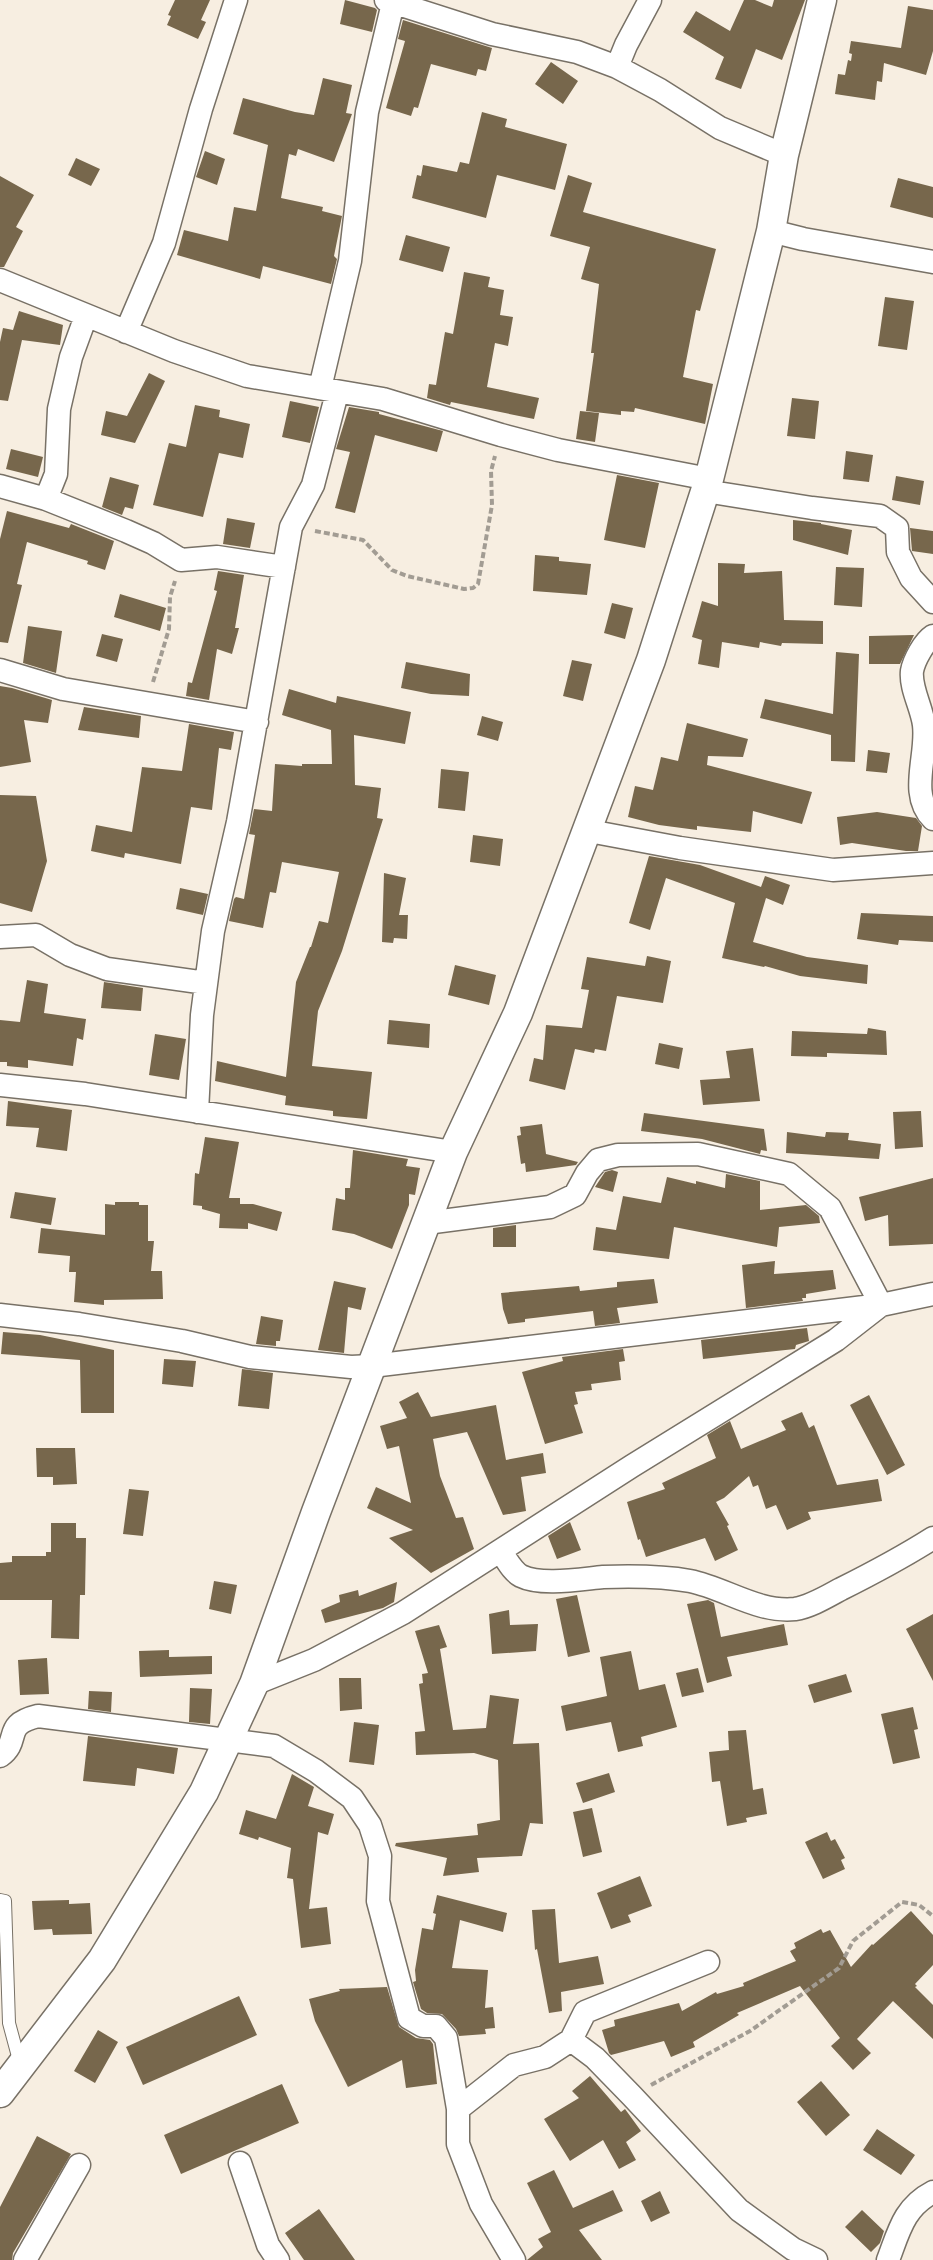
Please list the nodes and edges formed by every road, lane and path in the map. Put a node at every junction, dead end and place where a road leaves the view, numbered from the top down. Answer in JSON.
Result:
{"nodes":[{"id":1,"x":236,"y":0,"type":"edge"},
{"id":2,"x":650,"y":0,"type":"edge"},
{"id":3,"x":822,"y":0,"type":"edge"},
{"id":4,"x":389,"y":1,"type":"edge"},
{"id":5,"x":617,"y":67,"type":"junction"},
{"id":6,"x":784,"y":154,"type":"junction"},
{"id":7,"x":771,"y":231,"type":"junction"},
{"id":8,"x":933,"y":262,"type":"edge"},
{"id":9,"x":0,"y":280,"type":"edge"},
{"id":10,"x":86,"y":316,"type":"junction"},
{"id":11,"x":126,"y":332,"type":"junction"},
{"id":12,"x":329,"y":390,"type":"junction"},
{"id":13,"x":501,"y":435,"type":"junction"},
{"id":14,"x":707,"y":485,"type":"junction"},
{"id":15,"x":0,"y":486,"type":"edge"},
{"id":16,"x":46,"y":499,"type":"junction"},
{"id":17,"x":291,"y":527,"type":"junction"},
{"id":18,"x":181,"y":560,"type":"junction"},
{"id":19,"x":284,"y":567,"type":"junction"},
{"id":20,"x":933,"y":602,"type":"edge"},
{"id":21,"x":933,"y":636,"type":"edge"},
{"id":22,"x":0,"y":670,"type":"edge"},
{"id":23,"x":147,"y":703,"type":"junction"},
{"id":24,"x":257,"y":723,"type":"junction"},
{"id":25,"x":933,"y":819,"type":"edge"},
{"id":26,"x":588,"y":831,"type":"junction"},
{"id":27,"x":933,"y":862,"type":"edge"},
{"id":28,"x":0,"y":937,"type":"edge"},
{"id":29,"x":206,"y":983,"type":"junction"},
{"id":30,"x":0,"y":1085,"type":"edge"},
{"id":31,"x":197,"y":1112,"type":"junction"},
{"id":32,"x":453,"y":1152,"type":"junction"},
{"id":33,"x":426,"y":1223,"type":"junction"},
{"id":34,"x":931,"y":1297,"type":"edge"},
{"id":35,"x":881,"y":1305,"type":"junction"},
{"id":36,"x":0,"y":1315,"type":"edge"},
{"id":37,"x":372,"y":1366,"type":"junction"},
{"id":38,"x":933,"y":1538,"type":"edge"},
{"id":39,"x":501,"y":1552,"type":"junction"},
{"id":40,"x":254,"y":1684,"type":"junction"},
{"id":41,"x":229,"y":1740,"type":"junction"},
{"id":42,"x":0,"y":1756,"type":"edge"},
{"id":43,"x":0,"y":1900,"type":"edge"},
{"id":44,"x":933,"y":1916,"type":"edge"},
{"id":45,"x":708,"y":1962,"type":"dead end"},
{"id":46,"x":571,"y":2040,"type":"junction"},
{"id":47,"x":21,"y":2065,"type":"junction"},
{"id":48,"x":0,"y":2093,"type":"edge"},
{"id":49,"x":632,"y":2096,"type":"junction"},
{"id":50,"x":458,"y":2109,"type":"junction"},
{"id":51,"x":240,"y":2163,"type":"dead end"},
{"id":52,"x":79,"y":2165,"type":"dead end"},
{"id":53,"x":933,"y":2192,"type":"edge"},
{"id":54,"x":25,"y":2260,"type":"edge"},
{"id":55,"x":278,"y":2260,"type":"edge"},
{"id":56,"x":514,"y":2260,"type":"edge"},
{"id":57,"x":816,"y":2260,"type":"edge"},
{"id":58,"x":888,"y":2260,"type":"edge"}],
"edges":[{"from":1,"to":11,"type":"street"},
{"from":2,"to":5,"type":"street"},
{"from":3,"to":6,"type":"street"},
{"from":4,"to":5,"type":"street"},
{"from":4,"to":12,"type":"street"},
{"from":5,"to":6,"type":"street"},
{"from":6,"to":7,"type":"street"},
{"from":7,"to":8,"type":"street"},
{"from":7,"to":14,"type":"street"},
{"from":9,"to":10,"type":"street"},
{"from":10,"to":11,"type":"street"},
{"from":10,"to":16,"type":"street"},
{"from":11,"to":12,"type":"street"},
{"from":12,"to":13,"type":"street"},
{"from":12,"to":17,"type":"street"},
{"from":13,"to":14,"type":"street"},
{"from":13,"to":17,"type":"path"},
{"from":14,"to":20,"type":"street"},
{"from":14,"to":26,"type":"street"},
{"from":15,"to":16,"type":"street"},
{"from":16,"to":18,"type":"street"},
{"from":17,"to":19,"type":"street"},
{"from":18,"to":19,"type":"street"},
{"from":18,"to":23,"type":"path"},
{"from":19,"to":24,"type":"street"},
{"from":21,"to":25,"type":"street"},
{"from":22,"to":23,"type":"street"},
{"from":23,"to":24,"type":"street"},
{"from":24,"to":29,"type":"street"},
{"from":26,"to":27,"type":"street"},
{"from":26,"to":32,"type":"street"},
{"from":28,"to":29,"type":"street"},
{"from":29,"to":31,"type":"street"},
{"from":30,"to":31,"type":"street"},
{"from":31,"to":32,"type":"street"},
{"from":32,"to":33,"type":"street"},
{"from":33,"to":35,"type":"street"},
{"from":33,"to":37,"type":"street"},
{"from":34,"to":35,"type":"street"},
{"from":35,"to":37,"type":"street"},
{"from":35,"to":39,"type":"street"},
{"from":36,"to":37,"type":"street"},
{"from":37,"to":40,"type":"street"},
{"from":38,"to":39,"type":"street"},
{"from":39,"to":40,"type":"street"},
{"from":40,"to":41,"type":"street"},
{"from":41,"to":42,"type":"street"},
{"from":41,"to":47,"type":"street"},
{"from":41,"to":50,"type":"street"},
{"from":43,"to":47,"type":"lane"},
{"from":44,"to":49,"type":"path"},
{"from":45,"to":46,"type":"street"},
{"from":46,"to":49,"type":"street"},
{"from":46,"to":50,"type":"street"},
{"from":47,"to":48,"type":"street"},
{"from":49,"to":57,"type":"street"},
{"from":50,"to":56,"type":"street"},
{"from":51,"to":55,"type":"street"},
{"from":52,"to":54,"type":"street"},
{"from":53,"to":58,"type":"street"}]}
